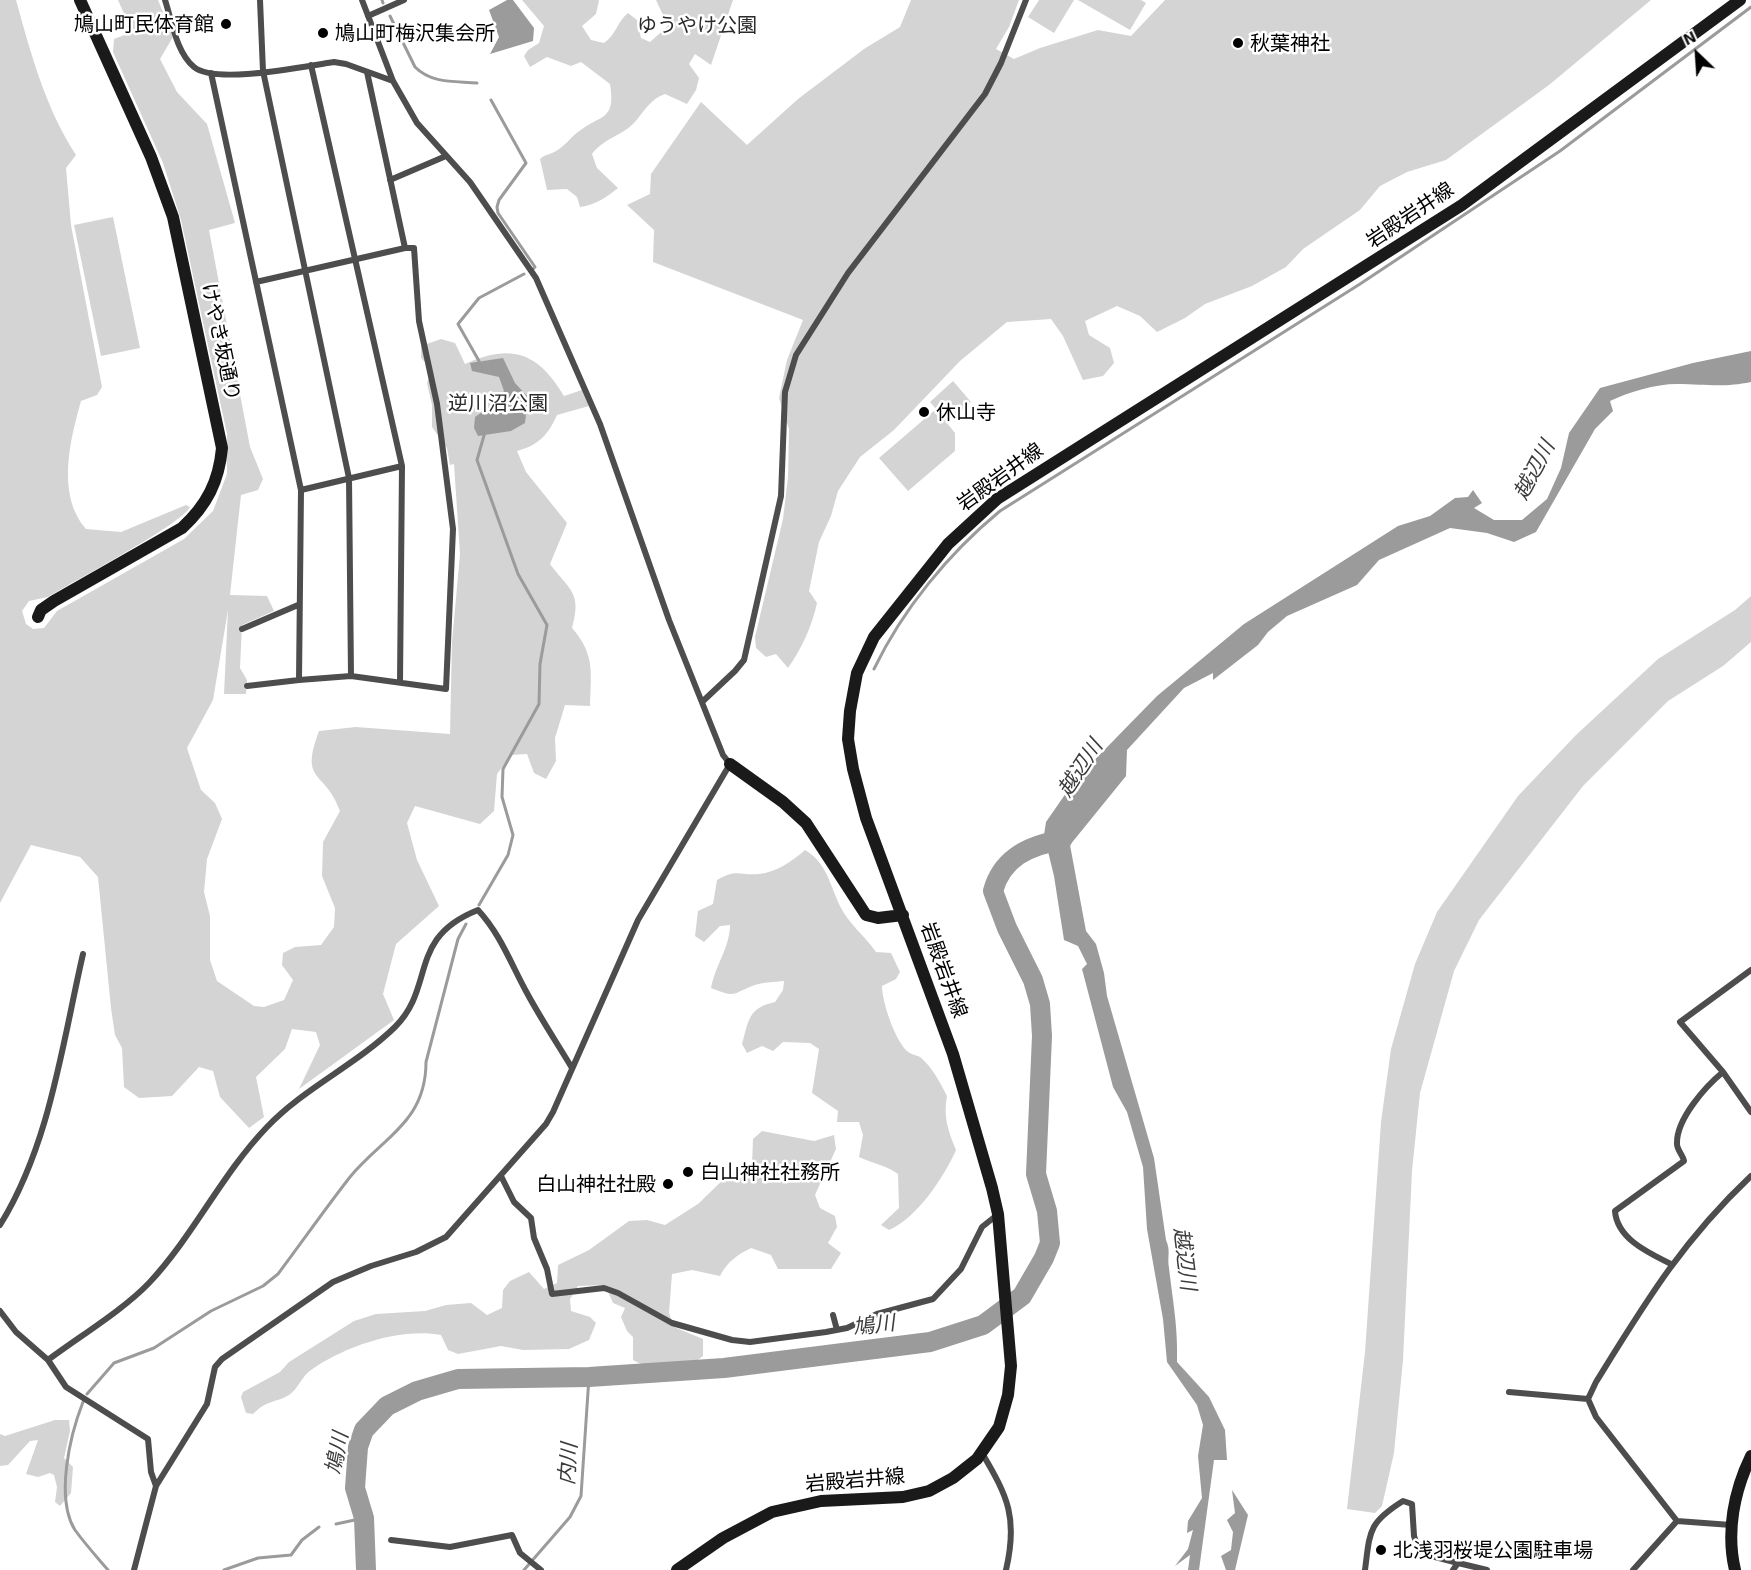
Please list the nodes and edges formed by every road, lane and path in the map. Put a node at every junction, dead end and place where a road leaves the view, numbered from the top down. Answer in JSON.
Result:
{"nodes":[{"id":1,"x":81,"y":0,"type":"edge"},
{"id":2,"x":165,"y":0,"type":"edge"},
{"id":3,"x":261,"y":0,"type":"edge"},
{"id":4,"x":362,"y":0,"type":"edge"},
{"id":5,"x":404,"y":0,"type":"edge"},
{"id":6,"x":1026,"y":0,"type":"edge"},
{"id":7,"x":1740,"y":0,"type":"edge"},
{"id":8,"x":368,"y":16,"type":"junction"},
{"id":9,"x":311,"y":65,"type":"junction"},
{"id":10,"x":262,"y":71,"type":"junction"},
{"id":11,"x":367,"y":72,"type":"junction"},
{"id":12,"x":211,"y":73,"type":"junction"},
{"id":13,"x":393,"y":81,"type":"junction"},
{"id":14,"x":446,"y":156,"type":"junction"},
{"id":15,"x":390,"y":180,"type":"junction"},
{"id":16,"x":405,"y":248,"type":"junction"},
{"id":17,"x":355,"y":260,"type":"junction"},
{"id":18,"x":306,"y":271,"type":"junction"},
{"id":19,"x":256,"y":282,"type":"junction"},
{"id":20,"x":402,"y":466,"type":"junction"},
{"id":21,"x":349,"y":478,"type":"junction"},
{"id":22,"x":301,"y":490,"type":"junction"},
{"id":23,"x":298,"y":605,"type":"junction"},
{"id":24,"x":38,"y":617,"type":"dead end"},
{"id":25,"x":242,"y":629,"type":"dead end"},
{"id":26,"x":351,"y":676,"type":"junction"},
{"id":27,"x":299,"y":680,"type":"junction"},
{"id":28,"x":400,"y":682,"type":"junction"},
{"id":29,"x":247,"y":686,"type":"dead end"},
{"id":30,"x":702,"y":702,"type":"junction"},
{"id":31,"x":730,"y":764,"type":"junction"},
{"id":32,"x":903,"y":915,"type":"junction"},
{"id":33,"x":82,"y":954,"type":"dead end"},
{"id":34,"x":1751,"y":970,"type":"edge"},
{"id":35,"x":572,"y":1068,"type":"junction"},
{"id":36,"x":1723,"y":1072,"type":"junction"},
{"id":37,"x":1751,"y":1112,"type":"edge"},
{"id":38,"x":501,"y":1176,"type":"junction"},
{"id":39,"x":1751,"y":1176,"type":"edge"},
{"id":40,"x":998,"y":1214,"type":"junction"},
{"id":41,"x":0,"y":1225,"type":"edge"},
{"id":42,"x":1671,"y":1264,"type":"junction"},
{"id":43,"x":0,"y":1311,"type":"edge"},
{"id":44,"x":833,"y":1315,"type":"dead end"},
{"id":45,"x":837,"y":1330,"type":"junction"},
{"id":46,"x":48,"y":1360,"type":"junction"},
{"id":47,"x":1509,"y":1392,"type":"dead end"},
{"id":48,"x":1588,"y":1399,"type":"junction"},
{"id":49,"x":982,"y":1452,"type":"junction"},
{"id":50,"x":1751,"y":1456,"type":"edge"},
{"id":51,"x":156,"y":1486,"type":"junction"},
{"id":52,"x":1677,"y":1521,"type":"junction"},
{"id":53,"x":1732,"y":1525,"type":"junction"},
{"id":54,"x":391,"y":1540,"type":"dead end"},
{"id":55,"x":1458,"y":1563,"type":"junction"},
{"id":56,"x":134,"y":1570,"type":"edge"},
{"id":57,"x":541,"y":1570,"type":"edge"},
{"id":58,"x":677,"y":1570,"type":"edge"},
{"id":59,"x":1006,"y":1570,"type":"edge"},
{"id":60,"x":1365,"y":1570,"type":"edge"},
{"id":61,"x":1453,"y":1570,"type":"edge"},
{"id":62,"x":1487,"y":1570,"type":"edge"},
{"id":63,"x":1633,"y":1570,"type":"edge"},
{"id":64,"x":1735,"y":1570,"type":"edge"}],
"edges":[{"from":1,"to":24,"type":"main road","name":"けやき坂通り"},
{"from":2,"to":12,"type":"street"},
{"from":3,"to":10,"type":"street"},
{"from":4,"to":8,"type":"street"},
{"from":5,"to":8,"type":"street"},
{"from":6,"to":30,"type":"street"},
{"from":7,"to":32,"type":"main road","name":"岩殿岩井線"},
{"from":8,"to":13,"type":"street"},
{"from":9,"to":10,"type":"street"},
{"from":9,"to":11,"type":"street"},
{"from":9,"to":17,"type":"street"},
{"from":10,"to":12,"type":"street"},
{"from":10,"to":18,"type":"street"},
{"from":11,"to":13,"type":"street"},
{"from":11,"to":15,"type":"street"},
{"from":12,"to":19,"type":"street"},
{"from":13,"to":14,"type":"street"},
{"from":14,"to":15,"type":"street"},
{"from":14,"to":30,"type":"street"},
{"from":15,"to":16,"type":"street"},
{"from":16,"to":17,"type":"street"},
{"from":16,"to":28,"type":"street"},
{"from":17,"to":18,"type":"street"},
{"from":17,"to":20,"type":"street"},
{"from":18,"to":19,"type":"street"},
{"from":18,"to":21,"type":"street"},
{"from":19,"to":22,"type":"street"},
{"from":20,"to":21,"type":"street"},
{"from":20,"to":28,"type":"street"},
{"from":21,"to":22,"type":"street"},
{"from":21,"to":26,"type":"street"},
{"from":22,"to":23,"type":"street"},
{"from":23,"to":25,"type":"street"},
{"from":23,"to":27,"type":"street"},
{"from":26,"to":27,"type":"street"},
{"from":26,"to":28,"type":"street"},
{"from":27,"to":29,"type":"street"},
{"from":30,"to":31,"type":"street"},
{"from":31,"to":32,"type":"main road"},
{"from":31,"to":35,"type":"street"},
{"from":32,"to":40,"type":"main road","name":"岩殿岩井線"},
{"from":33,"to":41,"type":"street"},
{"from":34,"to":36,"type":"street"},
{"from":35,"to":38,"type":"street"},
{"from":35,"to":46,"type":"street"},
{"from":36,"to":37,"type":"street"},
{"from":36,"to":42,"type":"street"},
{"from":38,"to":45,"type":"street"},
{"from":38,"to":51,"type":"street"},
{"from":39,"to":42,"type":"street"},
{"from":40,"to":45,"type":"street"},
{"from":40,"to":49,"type":"main road","name":"岩殿岩井線"},
{"from":42,"to":48,"type":"street"},
{"from":43,"to":46,"type":"street"},
{"from":44,"to":45,"type":"street"},
{"from":46,"to":51,"type":"street"},
{"from":47,"to":48,"type":"street"},
{"from":48,"to":52,"type":"street"},
{"from":49,"to":58,"type":"main road","name":"岩殿岩井線"},
{"from":49,"to":59,"type":"street"},
{"from":50,"to":53,"type":"main road"},
{"from":51,"to":56,"type":"street"},
{"from":52,"to":53,"type":"street"},
{"from":52,"to":63,"type":"street"},
{"from":53,"to":64,"type":"main road"},
{"from":54,"to":57,"type":"street"},
{"from":55,"to":60,"type":"street"},
{"from":55,"to":61,"type":"street"},
{"from":55,"to":62,"type":"street"}]}
